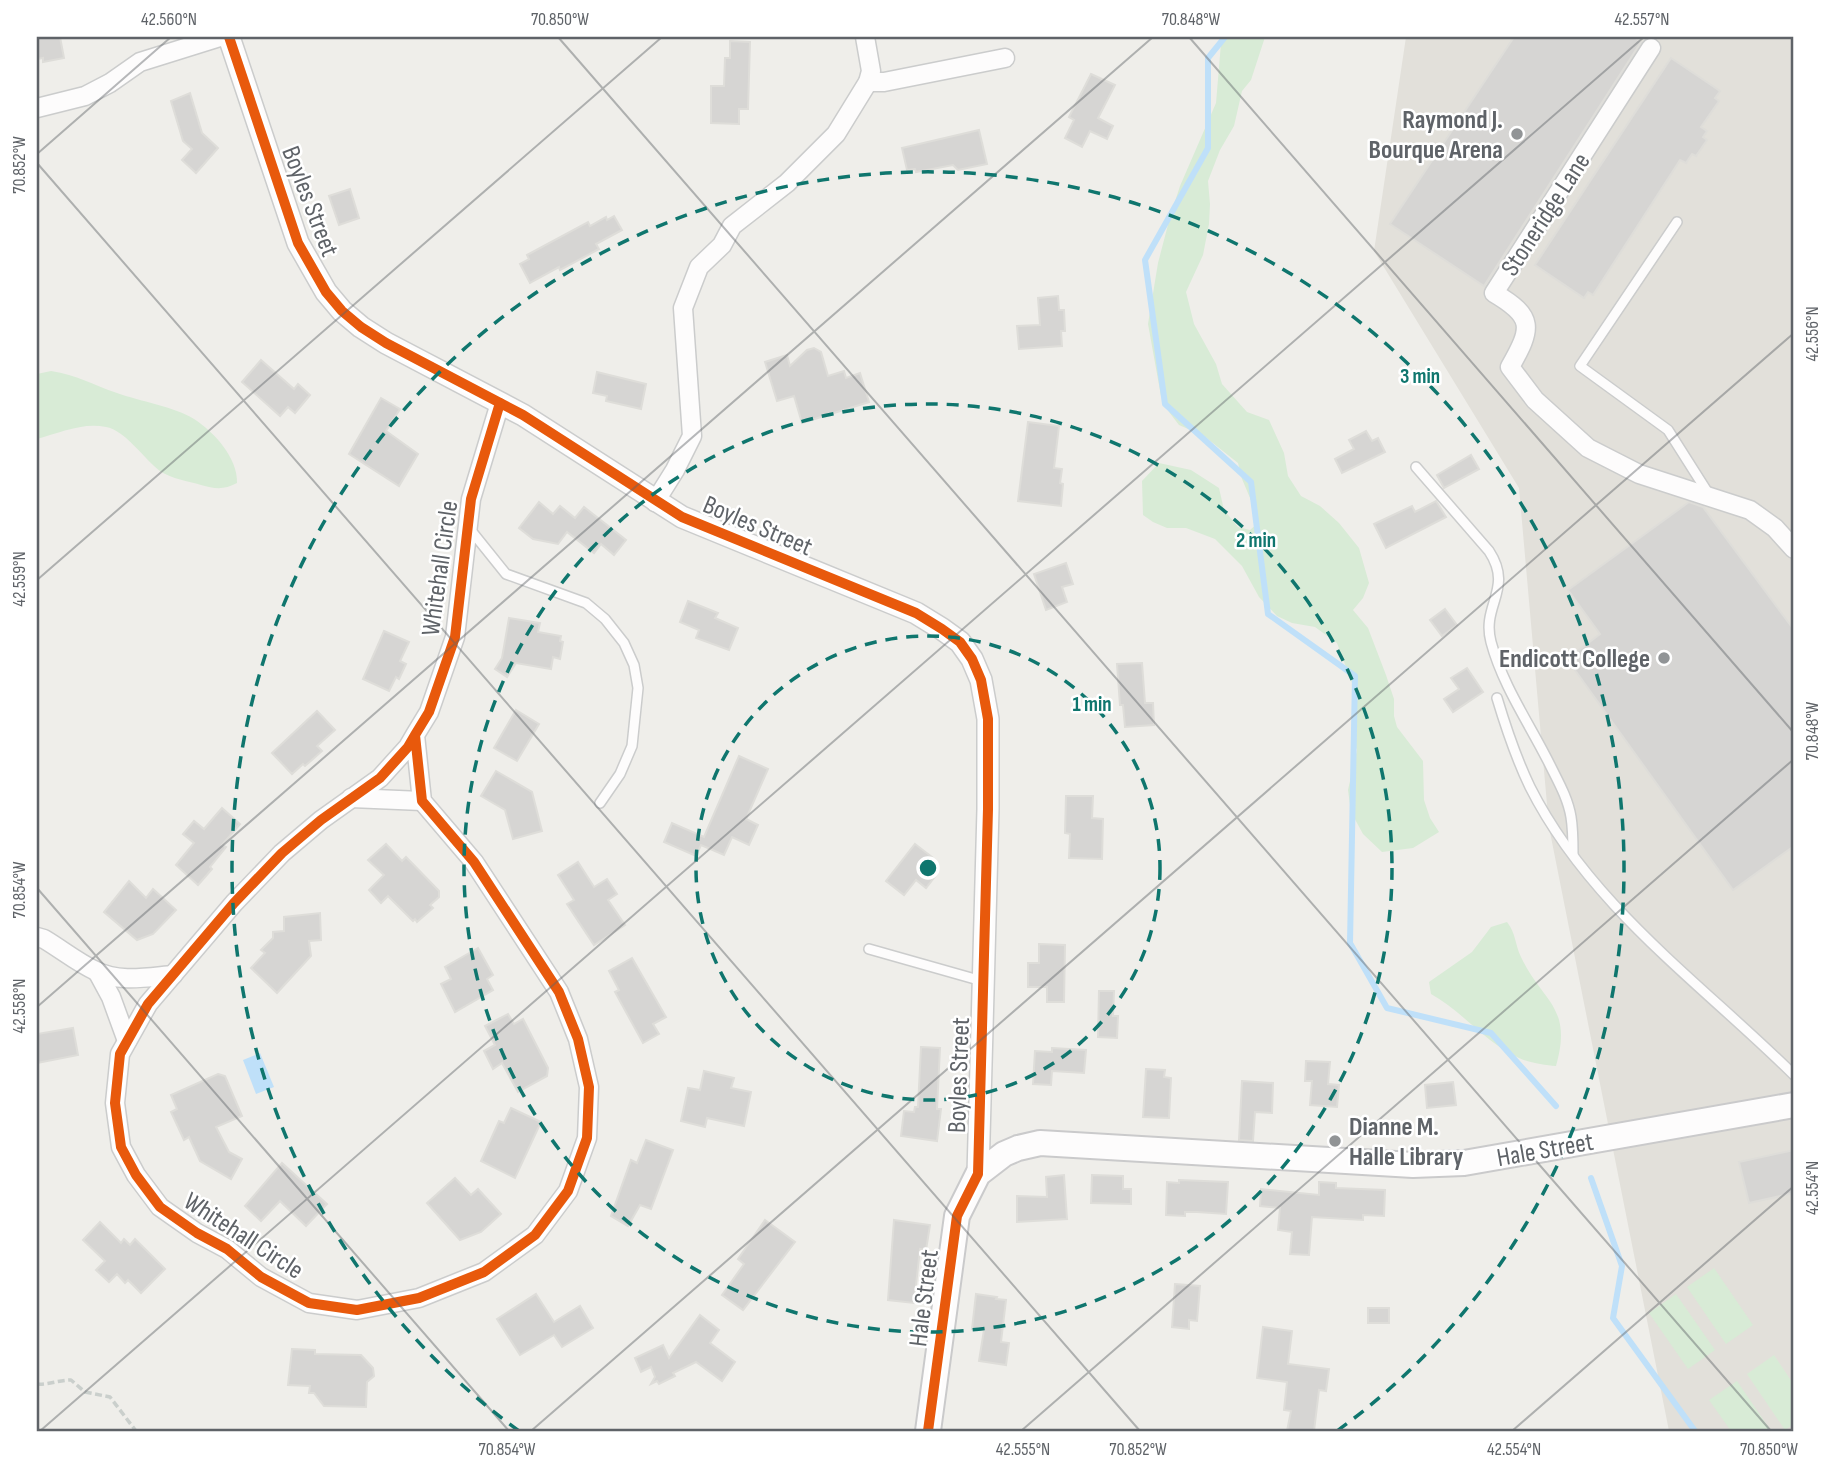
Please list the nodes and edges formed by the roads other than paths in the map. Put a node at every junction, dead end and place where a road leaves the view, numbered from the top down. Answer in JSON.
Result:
{"nodes":[{"id":1,"x":220,"y":37,"type":"edge"},
{"id":2,"x":229,"y":37,"type":"edge"},
{"id":3,"x":865,"y":37,"type":"edge"},
{"id":4,"x":1651,"y":48,"type":"dead end"},
{"id":5,"x":1005,"y":58,"type":"dead end"},
{"id":6,"x":868,"y":82,"type":"junction"},
{"id":7,"x":37,"y":108,"type":"edge"},
{"id":8,"x":1677,"y":222,"type":"dead end"},
{"id":9,"x":500,"y":403,"type":"junction"},
{"id":10,"x":1416,"y":467,"type":"dead end"},
{"id":11,"x":1711,"y":498,"type":"junction"},
{"id":12,"x":655,"y":502,"type":"junction"},
{"id":13,"x":468,"y":527,"type":"junction"},
{"id":14,"x":1794,"y":549,"type":"edge"},
{"id":15,"x":1497,"y":698,"type":"dead end"},
{"id":16,"x":415,"y":736,"type":"junction"},
{"id":17,"x":351,"y":798,"type":"junction"},
{"id":18,"x":422,"y":800,"type":"junction"},
{"id":19,"x":600,"y":803,"type":"dead end"},
{"id":20,"x":1573,"y":856,"type":"junction"},
{"id":21,"x":37,"y":937,"type":"edge"},
{"id":22,"x":869,"y":949,"type":"dead end"},
{"id":23,"x":98,"y":973,"type":"junction"},
{"id":24,"x":173,"y":975,"type":"junction"},
{"id":25,"x":984,"y":981,"type":"junction"},
{"id":26,"x":127,"y":1041,"type":"junction"},
{"id":27,"x":1794,"y":1075,"type":"edge"},
{"id":28,"x":1794,"y":1105,"type":"edge"},
{"id":29,"x":978,"y":1174,"type":"junction"},
{"id":30,"x":928,"y":1431,"type":"edge"}],
"edges":[{"from":1,"to":7,"type":"street"},
{"from":2,"to":9,"type":"street","name":"Boyles Street"},
{"from":3,"to":6,"type":"street"},
{"from":4,"to":11,"type":"street","name":"Stoneridge Lane"},
{"from":5,"to":6,"type":"street"},
{"from":6,"to":12,"type":"street"},
{"from":8,"to":11,"type":"lane"},
{"from":9,"to":12,"type":"street","name":"Boyles Street"},
{"from":9,"to":13,"type":"street","name":"Whitehall Circle"},
{"from":10,"to":20,"type":"lane"},
{"from":11,"to":14,"type":"street","name":"Stoneridge Lane"},
{"from":12,"to":25,"type":"street","name":"Boyles Street"},
{"from":13,"to":16,"type":"street","name":"Whitehall Circle"},
{"from":13,"to":19,"type":"lane"},
{"from":15,"to":20,"type":"lane"},
{"from":16,"to":17,"type":"street","name":"Whitehall Circle"},
{"from":16,"to":18,"type":"street"},
{"from":17,"to":18,"type":"street"},
{"from":17,"to":24,"type":"street","name":"Whitehall Circle"},
{"from":18,"to":26,"type":"street","name":"Whitehall Circle"},
{"from":20,"to":27,"type":"lane"},
{"from":21,"to":23,"type":"street"},
{"from":22,"to":25,"type":"lane"},
{"from":23,"to":24,"type":"street"},
{"from":23,"to":26,"type":"street"},
{"from":24,"to":26,"type":"street","name":"Whitehall Circle"},
{"from":25,"to":29,"type":"street","name":"Boyles Street"},
{"from":28,"to":29,"type":"main road","name":"Hale Street"},
{"from":29,"to":30,"type":"main road","name":"Hale Street"}]}
